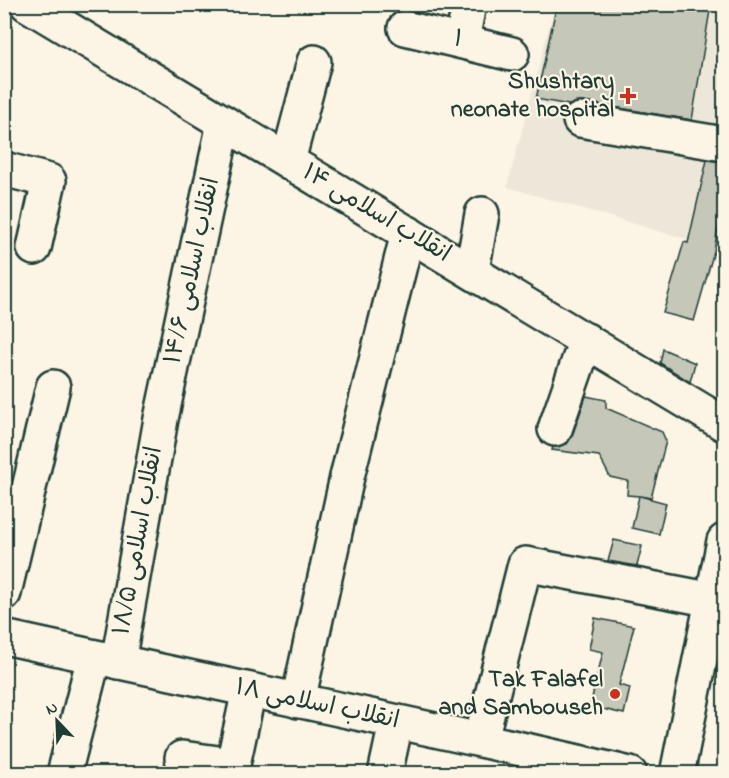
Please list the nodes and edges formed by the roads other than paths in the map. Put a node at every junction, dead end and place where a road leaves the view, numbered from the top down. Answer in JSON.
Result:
{"nodes":[{"id":1,"x":27,"y":4,"type":"edge"},
{"id":2,"x":470,"y":4,"type":"edge"},
{"id":3,"x":405,"y":28,"type":"dead end"},
{"id":4,"x":462,"y":41,"type":"junction"},
{"id":5,"x":512,"y":54,"type":"dead end"},
{"id":6,"x":314,"y":62,"type":"dead end"},
{"id":7,"x":580,"y":120,"type":"dead end"},
{"id":8,"x":224,"y":123,"type":"junction"},
{"id":9,"x":724,"y":144,"type":"edge"},
{"id":10,"x":288,"y":161,"type":"junction"},
{"id":11,"x":4,"y":169,"type":"edge"},
{"id":12,"x":482,"y":214,"type":"dead end"},
{"id":13,"x":408,"y":233,"type":"junction"},
{"id":14,"x":34,"y":248,"type":"dead end"},
{"id":15,"x":472,"y":272,"type":"junction"},
{"id":16,"x":586,"y":340,"type":"junction"},
{"id":17,"x":53,"y":387,"type":"dead end"},
{"id":18,"x":161,"y":419,"type":"joint"},
{"id":19,"x":724,"y":424,"type":"edge"},
{"id":20,"x":555,"y":429,"type":"dead end"},
{"id":21,"x":724,"y":541,"type":"edge"},
{"id":22,"x":4,"y":593,"type":"edge"},
{"id":23,"x":713,"y":600,"type":"junction"},
{"id":24,"x":4,"y":637,"type":"edge"},
{"id":25,"x":106,"y":659,"type":"junction"},
{"id":26,"x":249,"y":690,"type":"junction"},
{"id":27,"x":298,"y":701,"type":"junction"},
{"id":28,"x":396,"y":723,"type":"junction"},
{"id":29,"x":481,"y":739,"type":"junction"},
{"id":30,"x":182,"y":758,"type":"dead end"},
{"id":31,"x":232,"y":769,"type":"edge"},
{"id":32,"x":64,"y":774,"type":"edge"},
{"id":33,"x":385,"y":774,"type":"edge"},
{"id":34,"x":630,"y":774,"type":"edge"},
{"id":35,"x":677,"y":774,"type":"edge"}],
"edges":[{"from":1,"to":8,"type":"street","name":"۱۴ انقلاب اسلامی"},
{"from":2,"to":4,"type":"street"},
{"from":3,"to":4,"type":"street","name":"۱"},
{"from":4,"to":5,"type":"street","name":"۱"},
{"from":6,"to":10,"type":"street"},
{"from":7,"to":9,"type":"street"},
{"from":8,"to":10,"type":"street","name":"۱۴ انقلاب اسلامی"},
{"from":8,"to":18,"type":"street","name":"۱۴/۶ انقلاب اسلامی"},
{"from":10,"to":13,"type":"street","name":"۱۴ انقلاب اسلامی"},
{"from":11,"to":14,"type":"street"},
{"from":12,"to":15,"type":"street"},
{"from":13,"to":15,"type":"street","name":"۱۴ انقلاب اسلامی"},
{"from":13,"to":27,"type":"street"},
{"from":15,"to":16,"type":"street","name":"۱۴ انقلاب اسلامی"},
{"from":16,"to":19,"type":"street","name":"۱۴ انقلاب اسلامی"},
{"from":16,"to":20,"type":"street"},
{"from":17,"to":22,"type":"street"},
{"from":18,"to":25,"type":"street","name":"۱۸/۵ انقلاب اسلامی"},
{"from":21,"to":23,"type":"street"},
{"from":23,"to":29,"type":"street"},
{"from":23,"to":35,"type":"street"},
{"from":24,"to":25,"type":"street","name":"۱۸ انقلاب اسلامی"},
{"from":25,"to":26,"type":"street","name":"۱۸ انقلاب اسلامی"},
{"from":25,"to":32,"type":"street","name":"۱۸/۵ انقلاب اسلامی"},
{"from":26,"to":27,"type":"street","name":"۱۸ انقلاب اسلامی"},
{"from":26,"to":31,"type":"street"},
{"from":27,"to":28,"type":"street","name":"۱۸ انقلاب اسلامی"},
{"from":28,"to":29,"type":"street","name":"۱۸ انقلاب اسلامی"},
{"from":28,"to":33,"type":"street"},
{"from":29,"to":34,"type":"street","name":"۱۸ انقلاب اسلامی"},
{"from":30,"to":31,"type":"street"}]}
